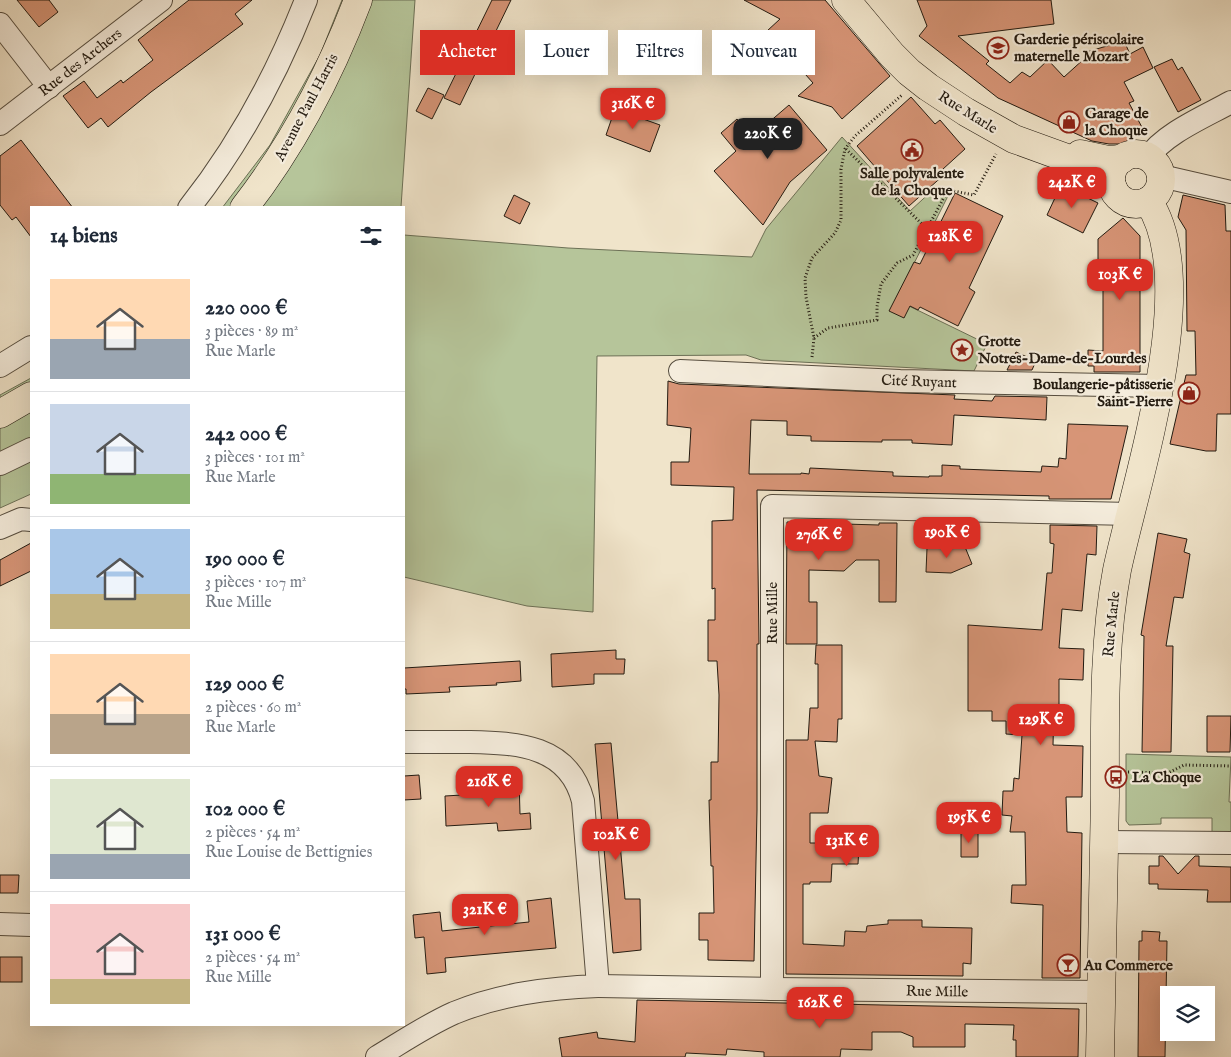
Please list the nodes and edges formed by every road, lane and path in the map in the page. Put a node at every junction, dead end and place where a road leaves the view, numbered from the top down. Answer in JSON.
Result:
{"nodes":[{"id":1,"x":161,"y":0,"type":"edge"},
{"id":2,"x":306,"y":0,"type":"edge"},
{"id":3,"x":358,"y":0,"type":"edge"},
{"id":4,"x":846,"y":0,"type":"edge"},
{"id":5,"x":859,"y":0,"type":"edge"},
{"id":6,"x":0,"y":24,"type":"edge"},
{"id":7,"x":49,"y":87,"type":"junction"},
{"id":8,"x":928,"y":87,"type":"junction"},
{"id":9,"x":1231,"y":102,"type":"edge"},
{"id":10,"x":0,"y":124,"type":"edge"},
{"id":11,"x":1005,"y":135,"type":"junction"},
{"id":12,"x":845,"y":149,"type":"junction"},
{"id":13,"x":1144,"y":164,"type":"junction"},
{"id":14,"x":1113,"y":188,"type":"junction"},
{"id":15,"x":1231,"y":192,"type":"edge"},
{"id":16,"x":1148,"y":201,"type":"junction"},
{"id":17,"x":190,"y":206,"type":"edge"},
{"id":18,"x":245,"y":206,"type":"edge"},
{"id":19,"x":927,"y":229,"type":"junction"},
{"id":20,"x":814,"y":338,"type":"junction"},
{"id":21,"x":30,"y":348,"type":"edge"},
{"id":22,"x":0,"y":366,"type":"edge"},
{"id":23,"x":680,"y":371,"type":"dead end"},
{"id":24,"x":811,"y":377,"type":"junction"},
{"id":25,"x":1159,"y":386,"type":"junction"},
{"id":26,"x":30,"y":397,"type":"edge"},
{"id":27,"x":0,"y":414,"type":"edge"},
{"id":28,"x":30,"y":449,"type":"edge"},
{"id":29,"x":0,"y":464,"type":"edge"},
{"id":30,"x":1131,"y":514,"type":"junction"},
{"id":31,"x":30,"y":520,"type":"edge"},
{"id":32,"x":0,"y":528,"type":"edge"},
{"id":33,"x":405,"y":742,"type":"edge"},
{"id":34,"x":1231,"y":766,"type":"edge"},
{"id":35,"x":1122,"y":772,"type":"dead end"},
{"id":36,"x":1104,"y":842,"type":"junction"},
{"id":37,"x":1231,"y":843,"type":"edge"},
{"id":38,"x":0,"y":924,"type":"edge"},
{"id":39,"x":30,"y":924,"type":"edge"},
{"id":40,"x":598,"y":986,"type":"junction"},
{"id":41,"x":772,"y":989,"type":"junction"},
{"id":42,"x":1102,"y":992,"type":"junction"},
{"id":43,"x":377,"y":1057,"type":"edge"},
{"id":44,"x":1100,"y":1057,"type":"edge"}],
"edges":[{"from":1,"to":7,"type":"street","name":"Rue des Archers"},
{"from":2,"to":17,"type":"street"},
{"from":3,"to":18,"type":"main road","name":"Avenue Paul Harris"},
{"from":4,"to":8,"type":"main road","name":"Rue Marle"},
{"from":5,"to":13,"type":"main road","name":"Rue Marle"},
{"from":6,"to":7,"type":"street"},
{"from":7,"to":10,"type":"street","name":"Rue des Archers"},
{"from":8,"to":11,"type":"main road","name":"Rue Marle"},
{"from":8,"to":12,"type":"path"},
{"from":9,"to":13,"type":"street"},
{"from":11,"to":14,"type":"main road","name":"Rue Marle"},
{"from":11,"to":19,"type":"path"},
{"from":12,"to":19,"type":"path"},
{"from":12,"to":20,"type":"path"},
{"from":13,"to":14,"type":"main road"},
{"from":13,"to":15,"type":"street"},
{"from":13,"to":16,"type":"main road"},
{"from":14,"to":16,"type":"main road"},
{"from":16,"to":25,"type":"main road","name":"Rue Marle"},
{"from":19,"to":20,"type":"path"},
{"from":20,"to":24,"type":"path"},
{"from":21,"to":22,"type":"street"},
{"from":23,"to":24,"type":"street","name":"Cité Ruyant"},
{"from":24,"to":25,"type":"street","name":"Cité Ruyant"},
{"from":25,"to":30,"type":"main road","name":"Rue Marle"},
{"from":26,"to":27,"type":"main road"},
{"from":28,"to":29,"type":"street"},
{"from":30,"to":36,"type":"main road","name":"Rue Marle"},
{"from":30,"to":41,"type":"street","name":"Rue Mille"},
{"from":31,"to":32,"type":"street"},
{"from":33,"to":40,"type":"street"},
{"from":34,"to":35,"type":"path"},
{"from":36,"to":37,"type":"street"},
{"from":36,"to":42,"type":"main road","name":"Rue Marle"},
{"from":38,"to":39,"type":"street"},
{"from":40,"to":41,"type":"street","name":"Rue Mille"},
{"from":40,"to":43,"type":"street","name":"Rue Mille"},
{"from":41,"to":42,"type":"street","name":"Rue Mille"},
{"from":42,"to":44,"type":"main road","name":"Rue Marle"}]}
